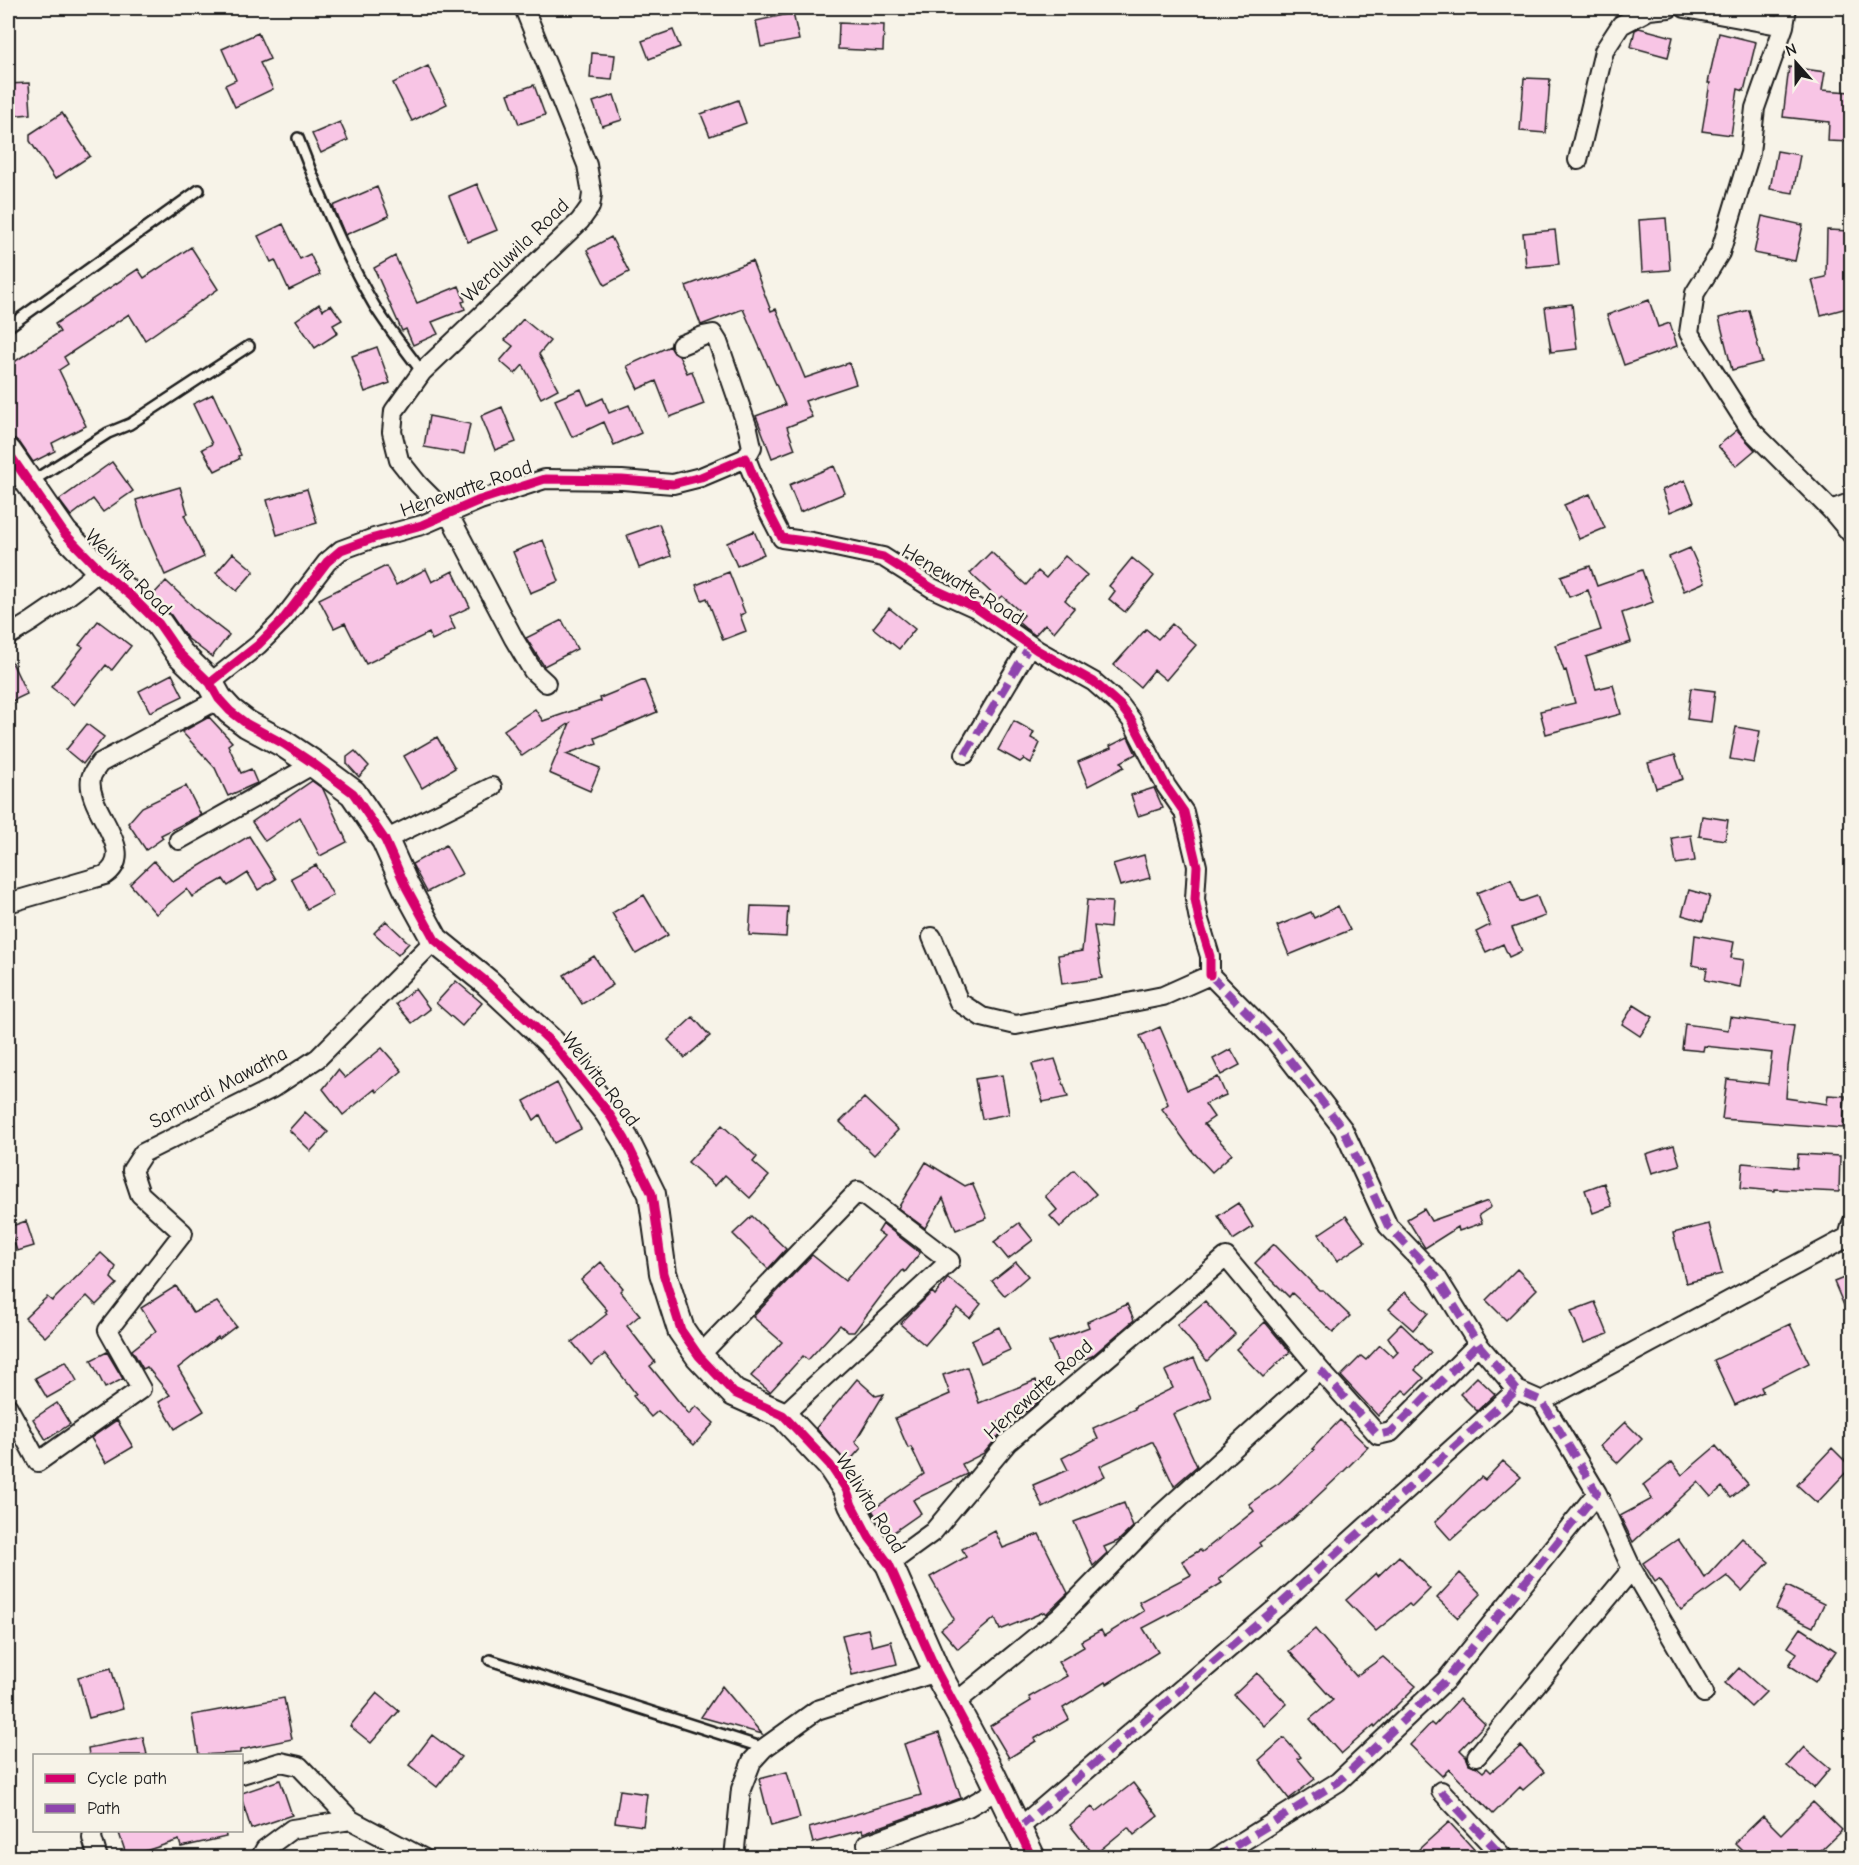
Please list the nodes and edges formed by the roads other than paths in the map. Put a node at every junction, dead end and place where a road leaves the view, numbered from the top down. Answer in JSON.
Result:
{"nodes":[{"id":1,"x":524,"y":8,"type":"edge"},
{"id":2,"x":1669,"y":8,"type":"edge"},
{"id":3,"x":1685,"y":8,"type":"edge"},
{"id":4,"x":1787,"y":8,"type":"edge"},
{"id":5,"x":1784,"y":26,"type":"junction"},
{"id":6,"x":298,"y":138,"type":"dead end"},
{"id":7,"x":1578,"y":160,"type":"dead end"},
{"id":8,"x":199,"y":190,"type":"dead end"},
{"id":9,"x":8,"y":327,"type":"edge"},
{"id":10,"x":681,"y":345,"type":"dead end"},
{"id":11,"x":249,"y":346,"type":"dead end"},
{"id":12,"x":422,"y":372,"type":"junction"},
{"id":13,"x":9,"y":458,"type":"edge"},
{"id":14,"x":746,"y":458,"type":"junction"},
{"id":15,"x":28,"y":483,"type":"junction"},
{"id":16,"x":1851,"y":502,"type":"edge"},
{"id":17,"x":1831,"y":510,"type":"junction"},
{"id":18,"x":449,"y":515,"type":"junction"},
{"id":19,"x":1851,"y":535,"type":"edge"},
{"id":20,"x":100,"y":570,"type":"junction"},
{"id":21,"x":8,"y":636,"type":"edge"},
{"id":22,"x":1030,"y":645,"type":"junction"},
{"id":23,"x":546,"y":683,"type":"dead end"},
{"id":24,"x":214,"y":691,"type":"junction"},
{"id":25,"x":965,"y":754,"type":"dead end"},
{"id":26,"x":314,"y":764,"type":"junction"},
{"id":27,"x":492,"y":787,"type":"dead end"},
{"id":28,"x":179,"y":840,"type":"dead end"},
{"id":29,"x":385,"y":840,"type":"junction"},
{"id":30,"x":8,"y":903,"type":"edge"},
{"id":31,"x":932,"y":937,"type":"dead end"},
{"id":32,"x":435,"y":940,"type":"junction"},
{"id":33,"x":1210,"y":975,"type":"junction"},
{"id":34,"x":1850,"y":1232,"type":"edge"},
{"id":35,"x":1478,"y":1344,"type":"junction"},
{"id":36,"x":699,"y":1356,"type":"junction"},
{"id":37,"x":1320,"y":1370,"type":"junction"},
{"id":38,"x":1517,"y":1390,"type":"junction"},
{"id":39,"x":1542,"y":1401,"type":"junction"},
{"id":40,"x":8,"y":1407,"type":"edge"},
{"id":41,"x":783,"y":1415,"type":"junction"},
{"id":42,"x":1597,"y":1493,"type":"junction"},
{"id":43,"x":889,"y":1564,"type":"junction"},
{"id":44,"x":1632,"y":1569,"type":"junction"},
{"id":45,"x":490,"y":1660,"type":"dead end"},
{"id":46,"x":937,"y":1672,"type":"junction"},
{"id":47,"x":1704,"y":1693,"type":"dead end"},
{"id":48,"x":955,"y":1703,"type":"junction"},
{"id":49,"x":764,"y":1748,"type":"junction"},
{"id":50,"x":1477,"y":1755,"type":"dead end"},
{"id":51,"x":243,"y":1774,"type":"edge"},
{"id":52,"x":999,"y":1789,"type":"junction"},
{"id":53,"x":1441,"y":1791,"type":"dead end"},
{"id":54,"x":351,"y":1820,"type":"junction"},
{"id":55,"x":1019,"y":1828,"type":"junction"},
{"id":56,"x":93,"y":1832,"type":"edge"},
{"id":57,"x":867,"y":1844,"type":"dead end"},
{"id":58,"x":98,"y":1857,"type":"edge"},
{"id":59,"x":260,"y":1857,"type":"edge"},
{"id":60,"x":423,"y":1857,"type":"edge"},
{"id":61,"x":735,"y":1857,"type":"edge"},
{"id":62,"x":1032,"y":1857,"type":"edge"},
{"id":63,"x":1216,"y":1857,"type":"edge"},
{"id":64,"x":1504,"y":1857,"type":"edge"}],
"edges":[{"from":1,"to":12,"type":"street","name":"Weraluwila Road"},
{"from":2,"to":7,"type":"street"},
{"from":3,"to":5,"type":"street"},
{"from":4,"to":5,"type":"street"},
{"from":5,"to":17,"type":"street"},
{"from":6,"to":12,"type":"lane"},
{"from":8,"to":9,"type":"lane"},
{"from":10,"to":14,"type":"street"},
{"from":11,"to":15,"type":"lane"},
{"from":12,"to":18,"type":"street"},
{"from":13,"to":15,"type":"street","name":"Welivita Road"},
{"from":14,"to":18,"type":"street","name":"Henewatte Road"},
{"from":14,"to":22,"type":"street","name":"Henewatte Road"},
{"from":15,"to":20,"type":"street","name":"Welivita Road"},
{"from":16,"to":17,"type":"street"},
{"from":17,"to":19,"type":"street"},
{"from":18,"to":23,"type":"street"},
{"from":18,"to":24,"type":"street","name":"Henewatte Road"},
{"from":20,"to":21,"type":"street"},
{"from":20,"to":24,"type":"street","name":"Welivita Road"},
{"from":22,"to":25,"type":"street"},
{"from":22,"to":33,"type":"street","name":"Henewatte Road"},
{"from":24,"to":26,"type":"street","name":"Welivita Road"},
{"from":24,"to":30,"type":"street","name":"Henewatte Road"},
{"from":26,"to":28,"type":"street"},
{"from":26,"to":29,"type":"street","name":"Welivita Road"},
{"from":27,"to":29,"type":"street"},
{"from":29,"to":32,"type":"street","name":"Welivita Road"},
{"from":31,"to":33,"type":"street"},
{"from":32,"to":36,"type":"street","name":"Welivita Road"},
{"from":32,"to":40,"type":"street","name":"Samurdi Mawatha"},
{"from":33,"to":35,"type":"street"},
{"from":34,"to":39,"type":"street"},
{"from":35,"to":37,"type":"street"},
{"from":35,"to":38,"type":"street"},
{"from":36,"to":41,"type":"street","name":"Welivita Road"},
{"from":36,"to":41,"type":"street"},
{"from":37,"to":43,"type":"street","name":"Henewatte Road"},
{"from":37,"to":48,"type":"street"},
{"from":38,"to":39,"type":"street"},
{"from":38,"to":55,"type":"street"},
{"from":39,"to":42,"type":"street"},
{"from":41,"to":43,"type":"street","name":"Welivita Road"},
{"from":42,"to":44,"type":"street"},
{"from":42,"to":63,"type":"street"},
{"from":43,"to":46,"type":"street","name":"Welivita Road"},
{"from":44,"to":47,"type":"street"},
{"from":44,"to":50,"type":"street"},
{"from":45,"to":49,"type":"lane"},
{"from":46,"to":48,"type":"street","name":"Welivita Road"},
{"from":46,"to":49,"type":"street"},
{"from":48,"to":52,"type":"street","name":"Welivita Road"},
{"from":49,"to":61,"type":"street"},
{"from":51,"to":54,"type":"street"},
{"from":52,"to":55,"type":"street","name":"Welivita Road"},
{"from":52,"to":57,"type":"street"},
{"from":53,"to":64,"type":"street"},
{"from":54,"to":59,"type":"street"},
{"from":54,"to":60,"type":"street"},
{"from":55,"to":62,"type":"street","name":"Welivita Road"},
{"from":56,"to":58,"type":"street"}]}
